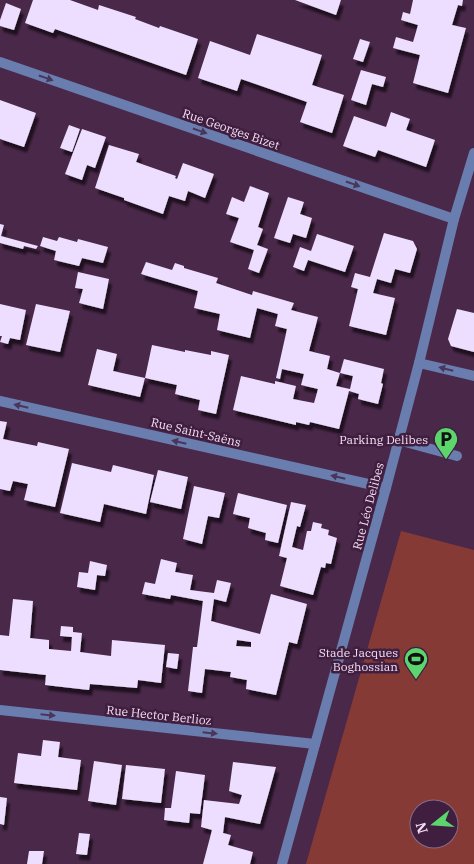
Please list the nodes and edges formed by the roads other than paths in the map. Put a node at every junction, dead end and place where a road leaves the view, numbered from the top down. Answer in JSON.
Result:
{"nodes":[{"id":1,"x":0,"y":62,"type":"edge"},
{"id":2,"x":474,"y":153,"type":"edge"},
{"id":3,"x":454,"y":220,"type":"junction"},
{"id":4,"x":419,"y":363,"type":"junction"},
{"id":5,"x":474,"y":376,"type":"edge"},
{"id":6,"x":0,"y":401,"type":"edge"},
{"id":7,"x":398,"y":440,"type":"junction"},
{"id":8,"x":457,"y":456,"type":"dead end"},
{"id":9,"x":386,"y":488,"type":"junction"},
{"id":10,"x":0,"y":710,"type":"edge"},
{"id":11,"x":315,"y":744,"type":"junction"},
{"id":12,"x":282,"y":864,"type":"edge"}],
"edges":[{"from":1,"to":3,"type":"street","name":"Rue Georges Bizet","one_way":true},
{"from":2,"to":3,"type":"street","name":"Rue Léo Delibes"},
{"from":3,"to":4,"type":"street","name":"Rue Léo Delibes"},
{"from":5,"to":4,"type":"street","one_way":true},
{"from":4,"to":7,"type":"street","name":"Rue Léo Delibes"},
{"from":9,"to":6,"type":"street","name":"Rue Saint-Saëns","one_way":true},
{"from":7,"to":8,"type":"street"},
{"from":7,"to":9,"type":"street","name":"Rue Léo Delibes"},
{"from":9,"to":11,"type":"street","name":"Rue Léo Delibes"},
{"from":10,"to":11,"type":"street","name":"Rue Hector Berlioz","one_way":true},
{"from":11,"to":12,"type":"street","name":"Rue Léo Delibes"}]}
